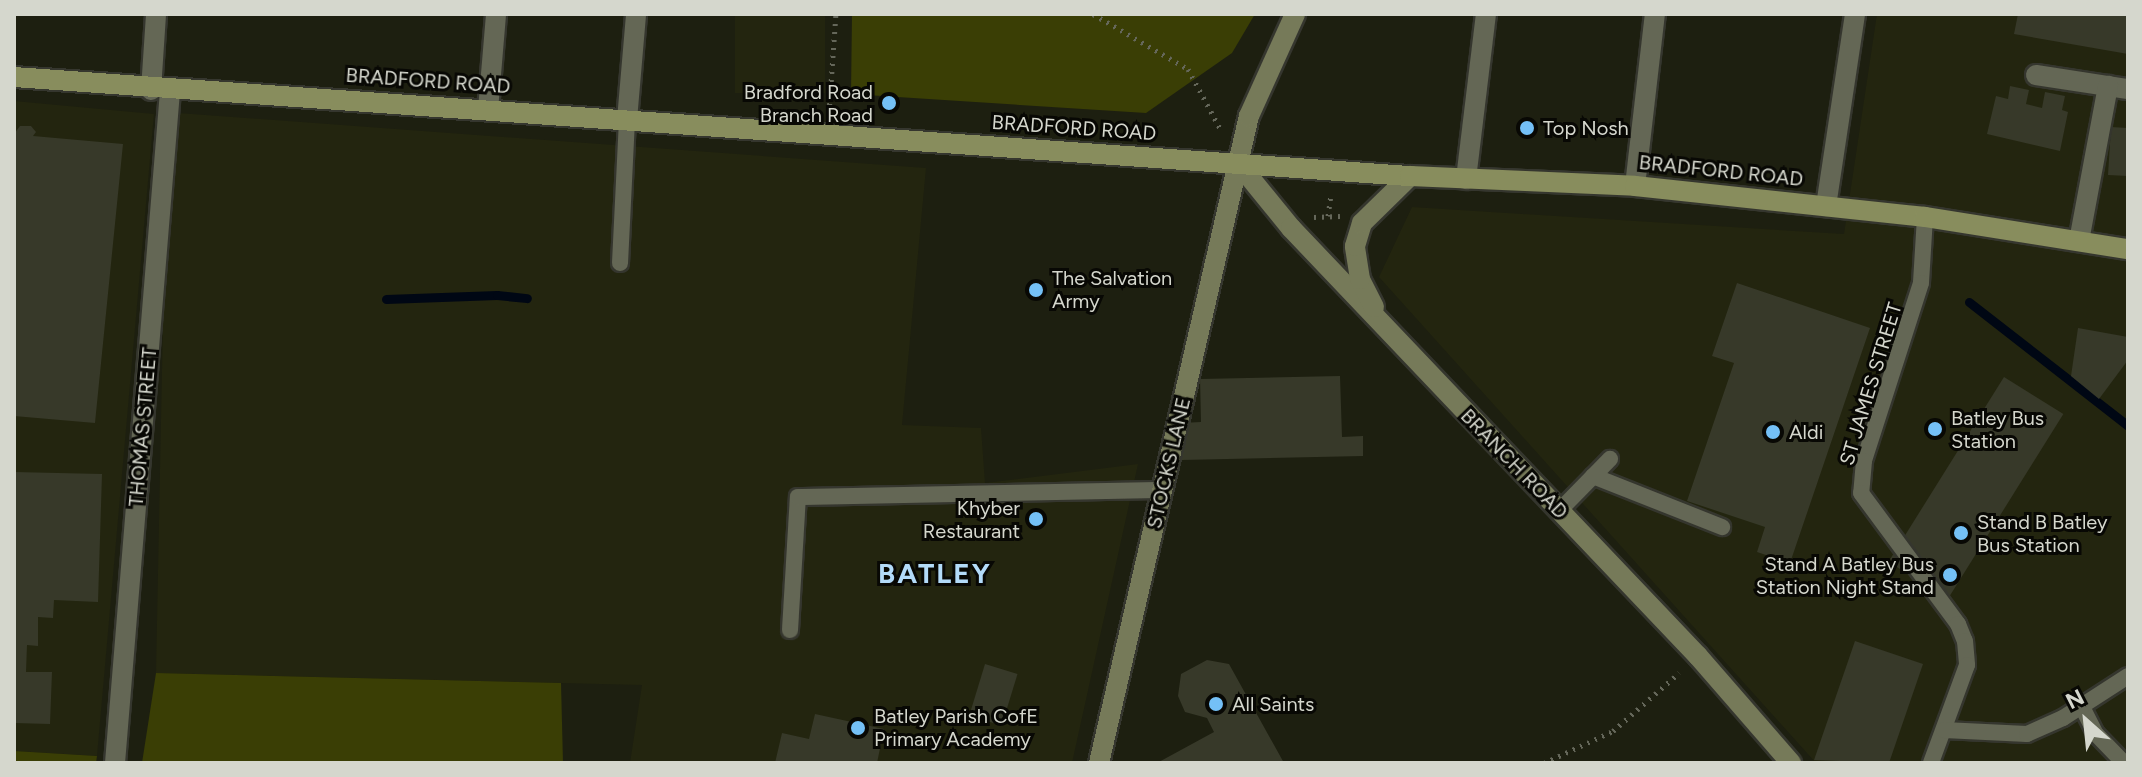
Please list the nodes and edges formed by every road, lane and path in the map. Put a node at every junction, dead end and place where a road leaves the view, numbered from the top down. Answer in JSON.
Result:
{"nodes":[{"id":1,"x":156,"y":14,"type":"edge"},
{"id":2,"x":496,"y":14,"type":"edge"},
{"id":3,"x":636,"y":14,"type":"edge"},
{"id":4,"x":836,"y":14,"type":"edge"},
{"id":5,"x":1093,"y":14,"type":"edge"},
{"id":6,"x":1295,"y":14,"type":"edge"},
{"id":7,"x":1486,"y":14,"type":"edge"},
{"id":8,"x":1655,"y":14,"type":"edge"},
{"id":9,"x":1855,"y":14,"type":"edge"},
{"id":10,"x":2036,"y":75,"type":"dead end"},
{"id":11,"x":14,"y":77,"type":"edge"},
{"id":12,"x":2118,"y":88,"type":"edge"},
{"id":13,"x":161,"y":90,"type":"junction"},
{"id":14,"x":488,"y":110,"type":"junction"},
{"id":15,"x":627,"y":120,"type":"junction"},
{"id":16,"x":826,"y":134,"type":"junction"},
{"id":17,"x":1238,"y":163,"type":"junction"},
{"id":18,"x":1410,"y":176,"type":"junction"},
{"id":19,"x":1466,"y":179,"type":"junction"},
{"id":20,"x":1635,"y":186,"type":"junction"},
{"id":21,"x":1826,"y":206,"type":"junction"},
{"id":22,"x":1925,"y":217,"type":"junction"},
{"id":23,"x":1362,"y":223,"type":"junction"},
{"id":24,"x":1291,"y":228,"type":"junction"},
{"id":25,"x":2079,"y":241,"type":"junction"},
{"id":26,"x":2128,"y":249,"type":"edge"},
{"id":27,"x":620,"y":263,"type":"dead end"},
{"id":28,"x":1386,"y":329,"type":"junction"},
{"id":29,"x":1610,"y":459,"type":"dead end"},
{"id":30,"x":1593,"y":476,"type":"junction"},
{"id":31,"x":1162,"y":490,"type":"junction"},
{"id":32,"x":1559,"y":511,"type":"junction"},
{"id":33,"x":1722,"y":527,"type":"dead end"},
{"id":34,"x":790,"y":630,"type":"dead end"},
{"id":35,"x":1698,"y":656,"type":"junction"},
{"id":36,"x":2128,"y":676,"type":"edge"},
{"id":37,"x":2081,"y":705,"type":"junction"},
{"id":38,"x":1944,"y":730,"type":"junction"},
{"id":39,"x":115,"y":763,"type":"edge"},
{"id":40,"x":1099,"y":763,"type":"edge"},
{"id":41,"x":1544,"y":763,"type":"edge"},
{"id":42,"x":1791,"y":763,"type":"edge"},
{"id":43,"x":1931,"y":763,"type":"edge"},
{"id":44,"x":2124,"y":763,"type":"edge"}],
"edges":[{"from":1,"to":13,"type":"street","name":"THOMAS STREET"},
{"from":2,"to":14,"type":"street"},
{"from":3,"to":15,"type":"street"},
{"from":4,"to":16,"type":"path"},
{"from":5,"to":17,"type":"path"},
{"from":6,"to":17,"type":"street","name":"STOCKS LANE"},
{"from":7,"to":19,"type":"street"},
{"from":8,"to":20,"type":"street"},
{"from":9,"to":21,"type":"street"},
{"from":10,"to":12,"type":"street"},
{"from":11,"to":13,"type":"main road","name":"BRADFORD ROAD"},
{"from":12,"to":25,"type":"street"},
{"from":13,"to":14,"type":"main road","name":"BRADFORD ROAD"},
{"from":13,"to":39,"type":"street","name":"THOMAS STREET"},
{"from":14,"to":15,"type":"main road","name":"BRADFORD ROAD"},
{"from":15,"to":16,"type":"main road","name":"BRADFORD ROAD"},
{"from":15,"to":27,"type":"lane"},
{"from":16,"to":17,"type":"main road","name":"BRADFORD ROAD"},
{"from":17,"to":18,"type":"main road","name":"BRADFORD ROAD"},
{"from":17,"to":24,"type":"street","name":"BRANCH ROAD"},
{"from":17,"to":31,"type":"street","name":"STOCKS LANE"},
{"from":18,"to":19,"type":"main road","name":"BRADFORD ROAD"},
{"from":18,"to":23,"type":"street"},
{"from":19,"to":20,"type":"main road","name":"BRADFORD ROAD"},
{"from":20,"to":21,"type":"main road","name":"BRADFORD ROAD"},
{"from":21,"to":22,"type":"main road","name":"BRADFORD ROAD"},
{"from":22,"to":25,"type":"main road","name":"BRADFORD ROAD"},
{"from":22,"to":38,"type":"lane","name":"ST JAMES STREET"},
{"from":23,"to":24,"type":"path"},
{"from":23,"to":28,"type":"street"},
{"from":24,"to":28,"type":"street","name":"BRANCH ROAD"},
{"from":25,"to":26,"type":"main road","name":"BRADFORD ROAD"},
{"from":28,"to":32,"type":"street","name":"BRANCH ROAD"},
{"from":29,"to":30,"type":"lane"},
{"from":30,"to":32,"type":"lane"},
{"from":30,"to":33,"type":"lane"},
{"from":31,"to":34,"type":"lane"},
{"from":31,"to":40,"type":"street","name":"STOCKS LANE"},
{"from":32,"to":35,"type":"street","name":"BRANCH ROAD"},
{"from":35,"to":41,"type":"path"},
{"from":35,"to":42,"type":"street","name":"BRANCH ROAD"},
{"from":36,"to":37,"type":"lane"},
{"from":37,"to":38,"type":"lane"},
{"from":37,"to":44,"type":"lane"},
{"from":38,"to":43,"type":"lane","name":"ST JAMES STREET"}]}
